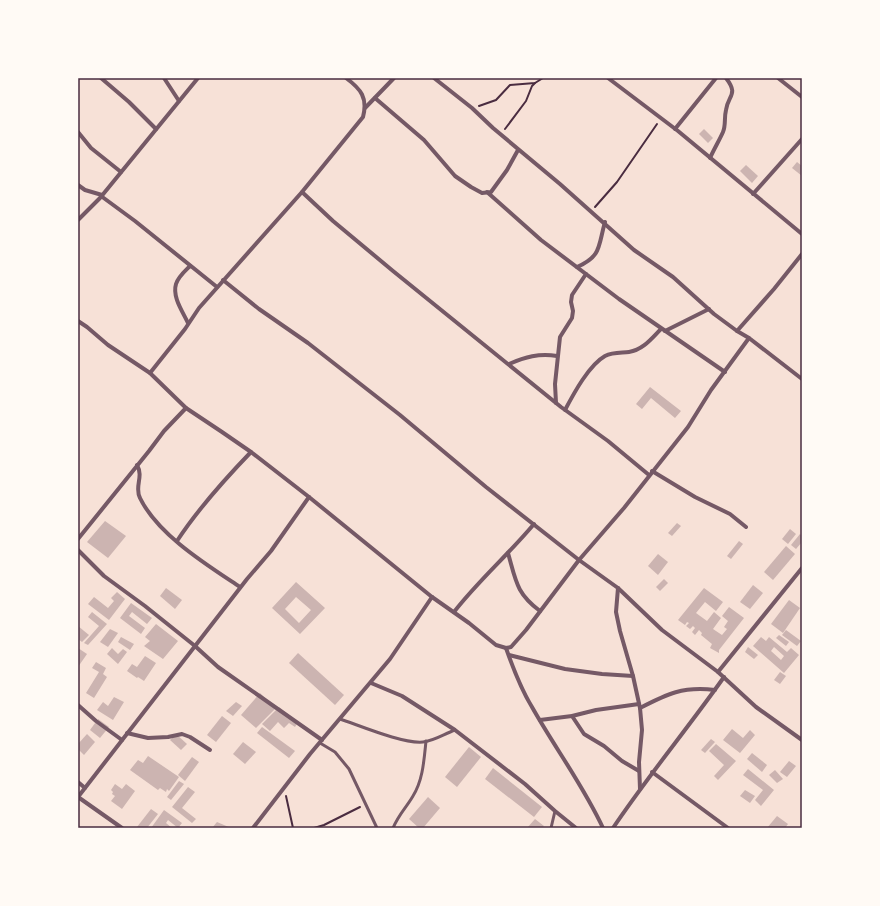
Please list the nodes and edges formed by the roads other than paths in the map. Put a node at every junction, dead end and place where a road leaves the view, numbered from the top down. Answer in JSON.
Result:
{"nodes":[{"id":1,"x":101,"y":78,"type":"edge"},
{"id":2,"x":164,"y":78,"type":"edge"},
{"id":3,"x":198,"y":78,"type":"edge"},
{"id":4,"x":346,"y":78,"type":"edge"},
{"id":5,"x":394,"y":78,"type":"edge"},
{"id":6,"x":434,"y":78,"type":"edge"},
{"id":7,"x":608,"y":78,"type":"edge"},
{"id":8,"x":716,"y":78,"type":"edge"},
{"id":9,"x":726,"y":78,"type":"edge"},
{"id":10,"x":778,"y":78,"type":"edge"},
{"id":11,"x":802,"y":97,"type":"edge"},
{"id":12,"x":375,"y":98,"type":"junction"},
{"id":13,"x":179,"y":101,"type":"junction"},
{"id":14,"x":365,"y":108,"type":"junction"},
{"id":15,"x":156,"y":129,"type":"junction"},
{"id":16,"x":675,"y":129,"type":"junction"},
{"id":17,"x":78,"y":132,"type":"edge"},
{"id":18,"x":802,"y":140,"type":"edge"},
{"id":19,"x":518,"y":150,"type":"junction"},
{"id":20,"x":710,"y":158,"type":"junction"},
{"id":21,"x":120,"y":172,"type":"junction"},
{"id":22,"x":78,"y":185,"type":"edge"},
{"id":23,"x":302,"y":192,"type":"junction"},
{"id":24,"x":487,"y":192,"type":"junction"},
{"id":25,"x":753,"y":194,"type":"junction"},
{"id":26,"x":102,"y":196,"type":"junction"},
{"id":27,"x":78,"y":220,"type":"edge"},
{"id":28,"x":605,"y":222,"type":"junction"},
{"id":29,"x":802,"y":234,"type":"edge"},
{"id":30,"x":802,"y":254,"type":"edge"},
{"id":31,"x":190,"y":266,"type":"junction"},
{"id":32,"x":577,"y":267,"type":"junction"},
{"id":33,"x":586,"y":274,"type":"junction"},
{"id":34,"x":223,"y":280,"type":"junction"},
{"id":35,"x":217,"y":287,"type":"junction"},
{"id":36,"x":709,"y":309,"type":"junction"},
{"id":37,"x":78,"y":321,"type":"edge"},
{"id":38,"x":188,"y":323,"type":"junction"},
{"id":39,"x":663,"y":330,"type":"junction"},
{"id":40,"x":737,"y":331,"type":"junction"},
{"id":41,"x":750,"y":338,"type":"junction"},
{"id":42,"x":557,"y":356,"type":"junction"},
{"id":43,"x":509,"y":364,"type":"junction"},
{"id":44,"x":725,"y":372,"type":"junction"},
{"id":45,"x":150,"y":373,"type":"junction"},
{"id":46,"x":802,"y":379,"type":"edge"},
{"id":47,"x":556,"y":403,"type":"junction"},
{"id":48,"x":186,"y":408,"type":"junction"},
{"id":49,"x":565,"y":410,"type":"junction"},
{"id":50,"x":251,"y":452,"type":"junction"},
{"id":51,"x":137,"y":465,"type":"junction"},
{"id":52,"x":652,"y":471,"type":"junction"},
{"id":53,"x":649,"y":475,"type":"junction"},
{"id":54,"x":309,"y":497,"type":"junction"},
{"id":55,"x":534,"y":524,"type":"junction"},
{"id":56,"x":746,"y":527,"type":"dead end"},
{"id":57,"x":78,"y":539,"type":"edge"},
{"id":58,"x":177,"y":541,"type":"junction"},
{"id":59,"x":78,"y":550,"type":"edge"},
{"id":60,"x":508,"y":553,"type":"junction"},
{"id":61,"x":579,"y":560,"type":"junction"},
{"id":62,"x":802,"y":568,"type":"edge"},
{"id":63,"x":240,"y":588,"type":"junction"},
{"id":64,"x":618,"y":588,"type":"junction"},
{"id":65,"x":432,"y":597,"type":"junction"},
{"id":66,"x":540,"y":611,"type":"junction"},
{"id":67,"x":454,"y":612,"type":"junction"},
{"id":68,"x":195,"y":646,"type":"junction"},
{"id":69,"x":506,"y":648,"type":"junction"},
{"id":70,"x":509,"y":655,"type":"junction"},
{"id":71,"x":718,"y":672,"type":"junction"},
{"id":72,"x":633,"y":676,"type":"junction"},
{"id":73,"x":724,"y":677,"type":"junction"},
{"id":74,"x":371,"y":683,"type":"junction"},
{"id":75,"x":715,"y":690,"type":"junction"},
{"id":76,"x":78,"y":705,"type":"edge"},
{"id":77,"x":639,"y":706,"type":"junction"},
{"id":78,"x":572,"y":716,"type":"junction"},
{"id":79,"x":340,"y":719,"type":"junction"},
{"id":80,"x":540,"y":720,"type":"junction"},
{"id":81,"x":455,"y":730,"type":"junction"},
{"id":82,"x":128,"y":733,"type":"junction"},
{"id":83,"x":122,"y":740,"type":"junction"},
{"id":84,"x":802,"y":740,"type":"edge"},
{"id":85,"x":426,"y":741,"type":"junction"},
{"id":86,"x":321,"y":742,"type":"junction"},
{"id":87,"x":210,"y":750,"type":"dead end"},
{"id":88,"x":639,"y":771,"type":"junction"},
{"id":89,"x":652,"y":772,"type":"junction"},
{"id":90,"x":78,"y":782,"type":"edge"},
{"id":91,"x":85,"y":788,"type":"junction"},
{"id":92,"x":640,"y":789,"type":"junction"},
{"id":93,"x":78,"y":797,"type":"edge"},
{"id":94,"x":555,"y":811,"type":"junction"},
{"id":95,"x":122,"y":828,"type":"edge"},
{"id":96,"x":253,"y":828,"type":"edge"},
{"id":97,"x":377,"y":828,"type":"edge"},
{"id":98,"x":393,"y":828,"type":"edge"},
{"id":99,"x":551,"y":828,"type":"edge"},
{"id":100,"x":576,"y":828,"type":"edge"},
{"id":101,"x":603,"y":828,"type":"edge"},
{"id":102,"x":613,"y":828,"type":"edge"},
{"id":103,"x":728,"y":828,"type":"edge"}],
"edges":[{"from":1,"to":15,"type":"street"},
{"from":2,"to":13,"type":"street"},
{"from":3,"to":13,"type":"street"},
{"from":4,"to":14,"type":"street"},
{"from":5,"to":12,"type":"street"},
{"from":6,"to":19,"type":"street"},
{"from":7,"to":16,"type":"street"},
{"from":8,"to":16,"type":"street"},
{"from":9,"to":20,"type":"street"},
{"from":10,"to":11,"type":"street"},
{"from":12,"to":14,"type":"street"},
{"from":12,"to":24,"type":"street"},
{"from":13,"to":15,"type":"street"},
{"from":14,"to":23,"type":"street"},
{"from":15,"to":21,"type":"street"},
{"from":16,"to":20,"type":"street"},
{"from":17,"to":21,"type":"street"},
{"from":18,"to":25,"type":"street"},
{"from":19,"to":24,"type":"street"},
{"from":19,"to":28,"type":"street"},
{"from":20,"to":25,"type":"street"},
{"from":21,"to":26,"type":"street"},
{"from":22,"to":26,"type":"street"},
{"from":23,"to":34,"type":"street"},
{"from":23,"to":43,"type":"street"},
{"from":24,"to":32,"type":"street"},
{"from":25,"to":29,"type":"street"},
{"from":26,"to":27,"type":"street"},
{"from":26,"to":31,"type":"street"},
{"from":28,"to":32,"type":"street"},
{"from":28,"to":36,"type":"street"},
{"from":30,"to":40,"type":"street"},
{"from":31,"to":35,"type":"street"},
{"from":31,"to":38,"type":"street"},
{"from":32,"to":33,"type":"street"},
{"from":33,"to":39,"type":"street"},
{"from":33,"to":42,"type":"street"},
{"from":34,"to":35,"type":"street"},
{"from":34,"to":55,"type":"street"},
{"from":35,"to":38,"type":"street"},
{"from":36,"to":39,"type":"street"},
{"from":36,"to":40,"type":"street"},
{"from":37,"to":45,"type":"street"},
{"from":38,"to":45,"type":"street"},
{"from":39,"to":44,"type":"street"},
{"from":39,"to":49,"type":"street"},
{"from":40,"to":41,"type":"street"},
{"from":41,"to":44,"type":"street"},
{"from":41,"to":46,"type":"street"},
{"from":42,"to":43,"type":"street"},
{"from":42,"to":47,"type":"street"},
{"from":43,"to":47,"type":"street"},
{"from":44,"to":52,"type":"street"},
{"from":45,"to":48,"type":"street"},
{"from":47,"to":49,"type":"street"},
{"from":48,"to":50,"type":"street"},
{"from":48,"to":51,"type":"street"},
{"from":49,"to":53,"type":"street"},
{"from":50,"to":54,"type":"street"},
{"from":50,"to":58,"type":"street"},
{"from":51,"to":57,"type":"street"},
{"from":51,"to":58,"type":"street"},
{"from":52,"to":53,"type":"street"},
{"from":52,"to":56,"type":"street"},
{"from":53,"to":61,"type":"street"},
{"from":54,"to":63,"type":"street"},
{"from":54,"to":65,"type":"street"},
{"from":55,"to":60,"type":"street"},
{"from":55,"to":61,"type":"street"},
{"from":58,"to":63,"type":"street"},
{"from":59,"to":68,"type":"street"},
{"from":60,"to":66,"type":"street"},
{"from":60,"to":67,"type":"street"},
{"from":61,"to":64,"type":"street"},
{"from":61,"to":66,"type":"street"},
{"from":62,"to":71,"type":"street"},
{"from":63,"to":68,"type":"street"},
{"from":64,"to":71,"type":"street"},
{"from":64,"to":72,"type":"street"},
{"from":65,"to":67,"type":"street"},
{"from":65,"to":74,"type":"street"},
{"from":66,"to":69,"type":"street"},
{"from":67,"to":69,"type":"street"},
{"from":68,"to":82,"type":"street"},
{"from":68,"to":86,"type":"street"},
{"from":69,"to":70,"type":"street"},
{"from":70,"to":72,"type":"street"},
{"from":70,"to":80,"type":"street"},
{"from":71,"to":73,"type":"street"},
{"from":72,"to":77,"type":"street"},
{"from":73,"to":75,"type":"street"},
{"from":73,"to":84,"type":"street"},
{"from":74,"to":79,"type":"street"},
{"from":74,"to":81,"type":"street"},
{"from":75,"to":77,"type":"street"},
{"from":75,"to":89,"type":"street"},
{"from":76,"to":83,"type":"street"},
{"from":77,"to":78,"type":"street"},
{"from":77,"to":88,"type":"street"},
{"from":78,"to":80,"type":"street"},
{"from":78,"to":88,"type":"street"},
{"from":79,"to":85,"type":"lane"},
{"from":79,"to":86,"type":"street"},
{"from":80,"to":101,"type":"street"},
{"from":81,"to":85,"type":"lane"},
{"from":81,"to":94,"type":"street"},
{"from":82,"to":83,"type":"street"},
{"from":82,"to":87,"type":"street"},
{"from":83,"to":91,"type":"street"},
{"from":85,"to":98,"type":"lane"},
{"from":86,"to":96,"type":"street"},
{"from":86,"to":97,"type":"lane"},
{"from":88,"to":92,"type":"street"},
{"from":89,"to":92,"type":"street"},
{"from":89,"to":103,"type":"street"},
{"from":90,"to":91,"type":"street"},
{"from":91,"to":93,"type":"street"},
{"from":92,"to":102,"type":"street"},
{"from":93,"to":95,"type":"street"},
{"from":94,"to":99,"type":"lane"},
{"from":94,"to":100,"type":"street"}]}
